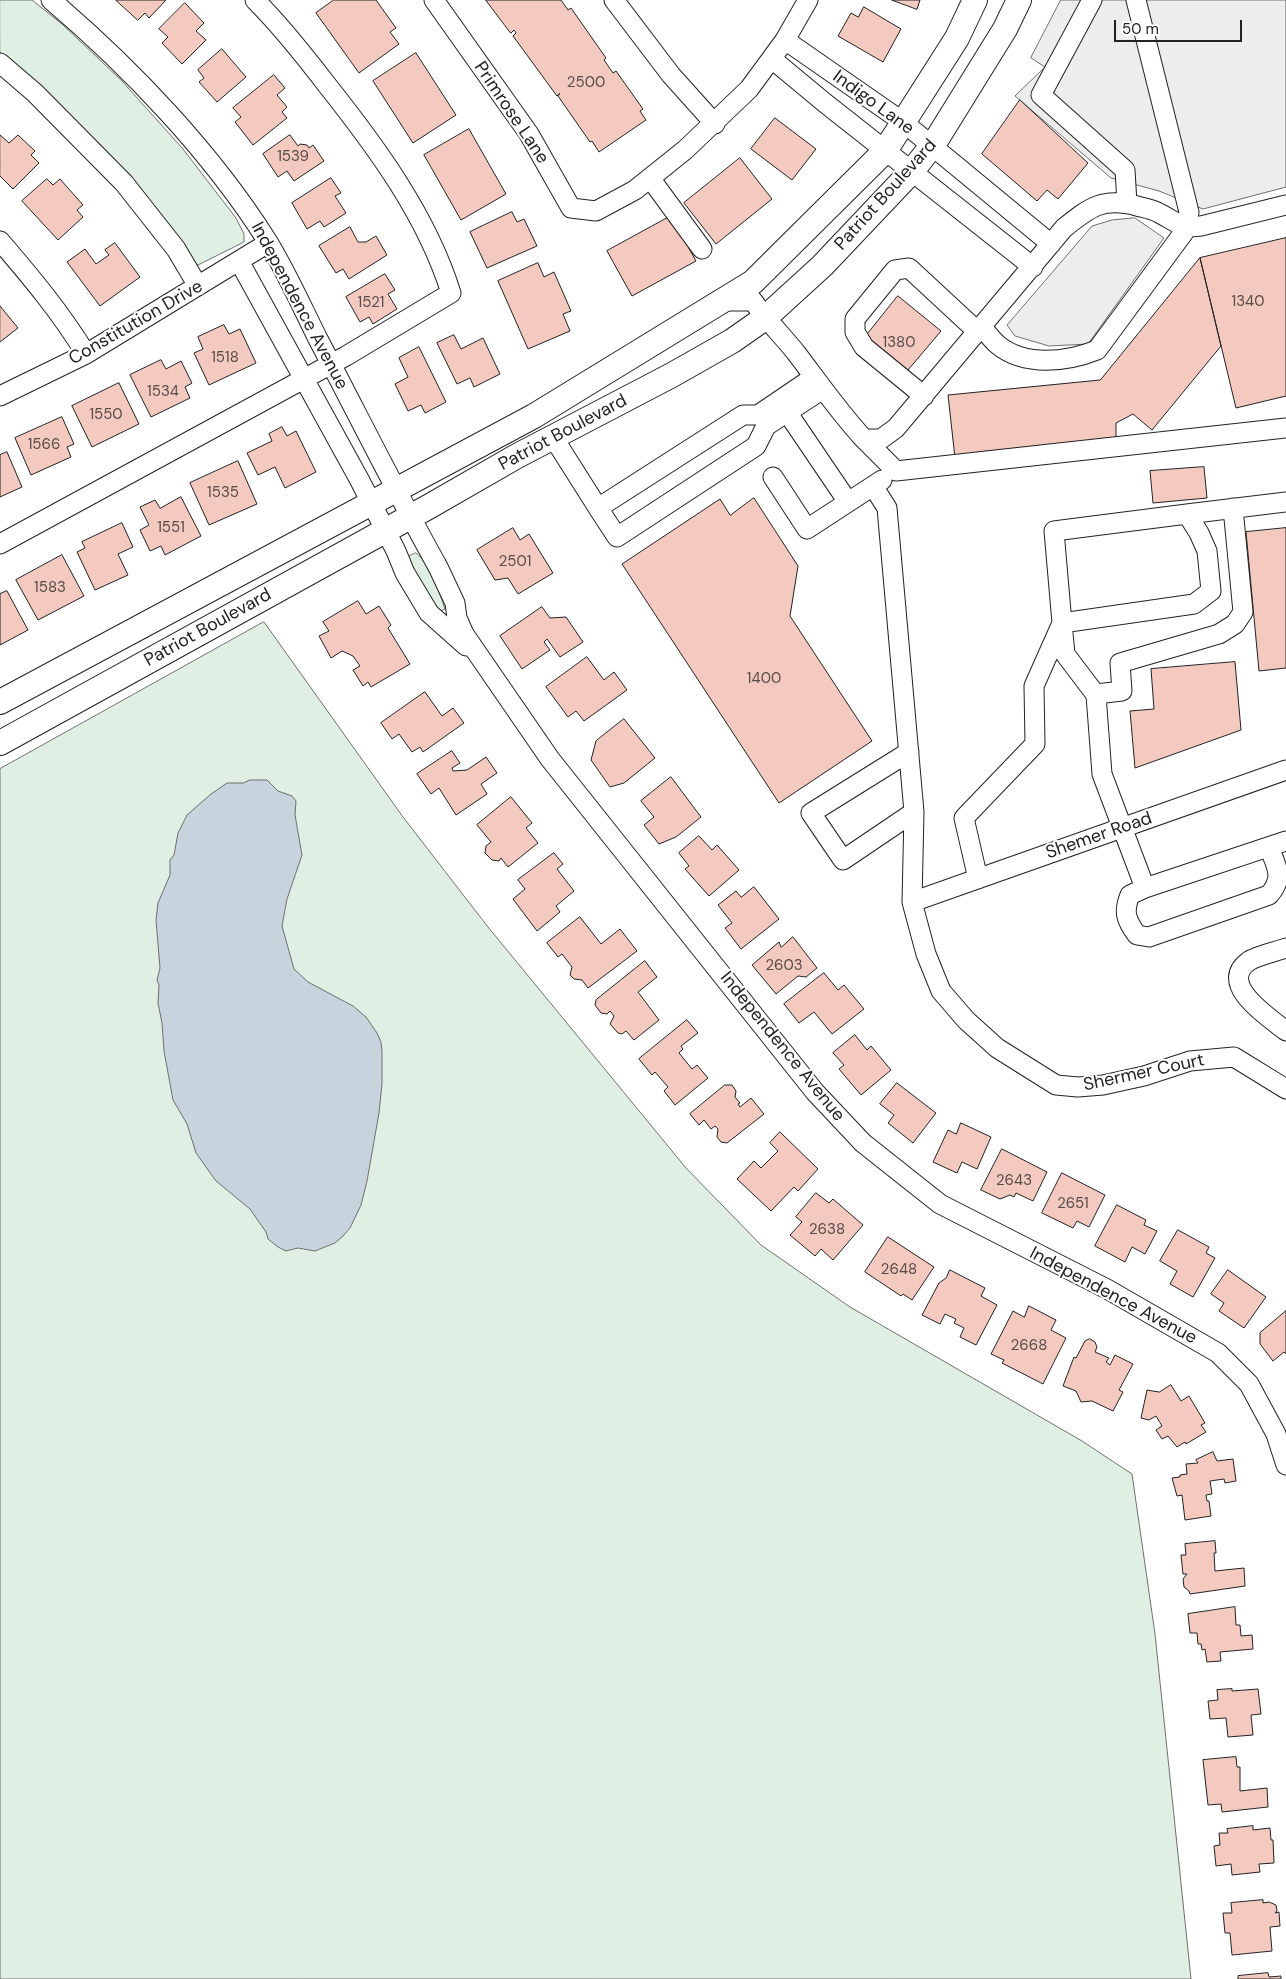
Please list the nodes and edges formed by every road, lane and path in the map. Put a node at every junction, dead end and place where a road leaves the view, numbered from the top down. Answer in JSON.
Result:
{"nodes":[{"id":1,"x":52,"y":0,"type":"edge"},
{"id":2,"x":255,"y":0,"type":"edge"},
{"id":3,"x":434,"y":0,"type":"edge"},
{"id":4,"x":614,"y":0,"type":"edge"},
{"id":5,"x":808,"y":0,"type":"edge"},
{"id":6,"x":975,"y":0,"type":"edge"},
{"id":7,"x":1019,"y":0,"type":"edge"},
{"id":8,"x":1092,"y":0,"type":"edge"},
{"id":9,"x":1136,"y":0,"type":"edge"},
{"id":10,"x":785,"y":40,"type":"junction"},
{"id":11,"x":772,"y":59,"type":"junction"},
{"id":12,"x":0,"y":64,"type":"edge"},
{"id":13,"x":903,"y":122,"type":"junction"},
{"id":14,"x":715,"y":124,"type":"junction"},
{"id":15,"x":931,"y":147,"type":"junction"},
{"id":16,"x":885,"y":151,"type":"junction"},
{"id":17,"x":912,"y":172,"type":"junction"},
{"id":18,"x":650,"y":178,"type":"junction"},
{"id":19,"x":1126,"y":204,"type":"junction"},
{"id":20,"x":1286,"y":205,"type":"edge"},
{"id":21,"x":1187,"y":228,"type":"junction"},
{"id":22,"x":0,"y":241,"type":"edge"},
{"id":23,"x":268,"y":243,"type":"junction"},
{"id":24,"x":1051,"y":244,"type":"junction"},
{"id":25,"x":702,"y":249,"type":"dead end"},
{"id":26,"x":240,"y":261,"type":"junction"},
{"id":27,"x":1033,"y":267,"type":"junction"},
{"id":28,"x":198,"y":286,"type":"junction"},
{"id":29,"x":724,"y":301,"type":"junction"},
{"id":30,"x":765,"y":318,"type":"junction"},
{"id":31,"x":980,"y":330,"type":"junction"},
{"id":32,"x":86,"y":354,"type":"junction"},
{"id":33,"x":331,"y":364,"type":"junction"},
{"id":34,"x":304,"y":377,"type":"junction"},
{"id":35,"x":818,"y":383,"type":"junction"},
{"id":36,"x":0,"y":396,"type":"edge"},
{"id":37,"x":924,"y":396,"type":"junction"},
{"id":38,"x":787,"y":412,"type":"junction"},
{"id":39,"x":762,"y":420,"type":"junction"},
{"id":40,"x":1286,"y":428,"type":"edge"},
{"id":41,"x":553,"y":437,"type":"junction"},
{"id":42,"x":864,"y":439,"type":"junction"},
{"id":43,"x":896,"y":471,"type":"junction"},
{"id":44,"x":773,"y":477,"type":"dead end"},
{"id":45,"x":873,"y":486,"type":"junction"},
{"id":46,"x":396,"y":489,"type":"junction"},
{"id":47,"x":371,"y":502,"type":"junction"},
{"id":48,"x":848,"y":502,"type":"junction"},
{"id":49,"x":1286,"y":502,"type":"edge"},
{"id":50,"x":598,"y":508,"type":"junction"},
{"id":51,"x":1233,"y":508,"type":"junction"},
{"id":52,"x":1187,"y":514,"type":"junction"},
{"id":53,"x":411,"y":516,"type":"junction"},
{"id":54,"x":386,"y":531,"type":"junction"},
{"id":55,"x":0,"y":544,"type":"edge"},
{"id":56,"x":1062,"y":623,"type":"junction"},
{"id":57,"x":480,"y":658,"type":"junction"},
{"id":58,"x":1096,"y":694,"type":"junction"},
{"id":59,"x":0,"y":702,"type":"edge"},
{"id":60,"x":0,"y":742,"type":"edge"},
{"id":61,"x":909,"y":752,"type":"junction"},
{"id":62,"x":1286,"y":770,"type":"edge"},
{"id":63,"x":914,"y":812,"type":"junction"},
{"id":64,"x":1124,"y":828,"type":"junction"},
{"id":65,"x":1278,"y":844,"type":"edge"},
{"id":66,"x":978,"y":879,"type":"junction"},
{"id":67,"x":1145,"y":888,"type":"junction"},
{"id":68,"x":912,"y":902,"type":"junction"},
{"id":69,"x":1286,"y":948,"type":"edge"},
{"id":70,"x":1286,"y":1031,"type":"edge"},
{"id":71,"x":1286,"y":1089,"type":"edge"},
{"id":72,"x":1286,"y":1465,"type":"edge"}],
"edges":[{"from":1,"to":23,"type":"street","name":"Independence Avenue"},
{"from":2,"to":33,"type":"street"},
{"from":3,"to":18,"type":"street","name":"Primrose Lane"},
{"from":4,"to":14,"type":"street"},
{"from":5,"to":10,"type":"street"},
{"from":6,"to":13,"type":"main road","name":"Patriot Boulevard"},
{"from":7,"to":15,"type":"main road","name":"Patriot Boulevard"},
{"from":8,"to":19,"type":"street"},
{"from":9,"to":21,"type":"street"},
{"from":10,"to":11,"type":"street"},
{"from":10,"to":13,"type":"street","name":"Indigo Lane"},
{"from":11,"to":14,"type":"street"},
{"from":11,"to":16,"type":"street","name":"Indigo Lane"},
{"from":12,"to":28,"type":"street"},
{"from":13,"to":15,"type":"street","name":"Indigo Lane"},
{"from":13,"to":16,"type":"main road","name":"Patriot Boulevard"},
{"from":14,"to":18,"type":"street"},
{"from":15,"to":17,"type":"main road","name":"Patriot Boulevard"},
{"from":15,"to":24,"type":"street","name":"Indigo Lane"},
{"from":16,"to":17,"type":"street","name":"Indigo Lane"},
{"from":16,"to":29,"type":"main road","name":"Patriot Boulevard"},
{"from":17,"to":27,"type":"street","name":"Indigo Lane"},
{"from":17,"to":30,"type":"main road","name":"Patriot Boulevard"},
{"from":18,"to":25,"type":"street"},
{"from":19,"to":21,"type":"street"},
{"from":19,"to":24,"type":"street"},
{"from":20,"to":21,"type":"street"},
{"from":21,"to":31,"type":"street"},
{"from":22,"to":32,"type":"street"},
{"from":23,"to":26,"type":"street","name":"Constitution Drive"},
{"from":23,"to":33,"type":"street","name":"Independence Avenue"},
{"from":24,"to":27,"type":"street"},
{"from":26,"to":28,"type":"street","name":"Constitution Drive"},
{"from":26,"to":34,"type":"street","name":"Independence Avenue"},
{"from":27,"to":31,"type":"street"},
{"from":28,"to":32,"type":"street","name":"Constitution Drive"},
{"from":29,"to":30,"type":"street"},
{"from":29,"to":46,"type":"main road","name":"Patriot Boulevard"},
{"from":30,"to":35,"type":"street"},
{"from":30,"to":41,"type":"main road","name":"Patriot Boulevard"},
{"from":31,"to":37,"type":"street"},
{"from":31,"to":37,"type":"street"},
{"from":32,"to":36,"type":"street","name":"Constitution Drive"},
{"from":33,"to":34,"type":"street"},
{"from":33,"to":46,"type":"street","name":"Independence Avenue"},
{"from":34,"to":47,"type":"street","name":"Independence Avenue"},
{"from":34,"to":55,"type":"street"},
{"from":35,"to":38,"type":"street"},
{"from":35,"to":39,"type":"street"},
{"from":35,"to":42,"type":"street"},
{"from":37,"to":42,"type":"street"},
{"from":38,"to":39,"type":"street"},
{"from":38,"to":48,"type":"street"},
{"from":39,"to":50,"type":"street"},
{"from":39,"to":50,"type":"street"},
{"from":40,"to":43,"type":"street"},
{"from":41,"to":50,"type":"street"},
{"from":41,"to":53,"type":"main road","name":"Patriot Boulevard"},
{"from":42,"to":43,"type":"street"},
{"from":43,"to":45,"type":"street"},
{"from":44,"to":48,"type":"street"},
{"from":45,"to":48,"type":"street"},
{"from":45,"to":61,"type":"street","name":"Shermer Court"},
{"from":46,"to":47,"type":"main road","name":"Patriot Boulevard"},
{"from":46,"to":53,"type":"street","name":"Independence Avenue"},
{"from":47,"to":54,"type":"street","name":"Independence Avenue"},
{"from":47,"to":59,"type":"main road","name":"Patriot Boulevard"},
{"from":49,"to":51,"type":"street"},
{"from":51,"to":52,"type":"street"},
{"from":51,"to":58,"type":"street"},
{"from":52,"to":56,"type":"street"},
{"from":52,"to":56,"type":"street"},
{"from":53,"to":54,"type":"main road","name":"Patriot Boulevard"},
{"from":53,"to":57,"type":"street","name":"Independence Avenue"},
{"from":54,"to":57,"type":"street","name":"Independence Avenue"},
{"from":54,"to":60,"type":"main road","name":"Patriot Boulevard"},
{"from":56,"to":58,"type":"street"},
{"from":56,"to":66,"type":"street"},
{"from":57,"to":72,"type":"street","name":"Independence Avenue"},
{"from":58,"to":64,"type":"street"},
{"from":61,"to":63,"type":"street","name":"Shermer Court"},
{"from":61,"to":63,"type":"street"},
{"from":62,"to":64,"type":"street","name":"Shemer Road"},
{"from":63,"to":68,"type":"street","name":"Shermer Court"},
{"from":64,"to":66,"type":"street","name":"Shemer Road"},
{"from":64,"to":67,"type":"street"},
{"from":65,"to":67,"type":"street"},
{"from":65,"to":67,"type":"street"},
{"from":66,"to":68,"type":"street","name":"Shemer Road"},
{"from":68,"to":71,"type":"street","name":"Shermer Court"},
{"from":69,"to":70,"type":"street"}]}
